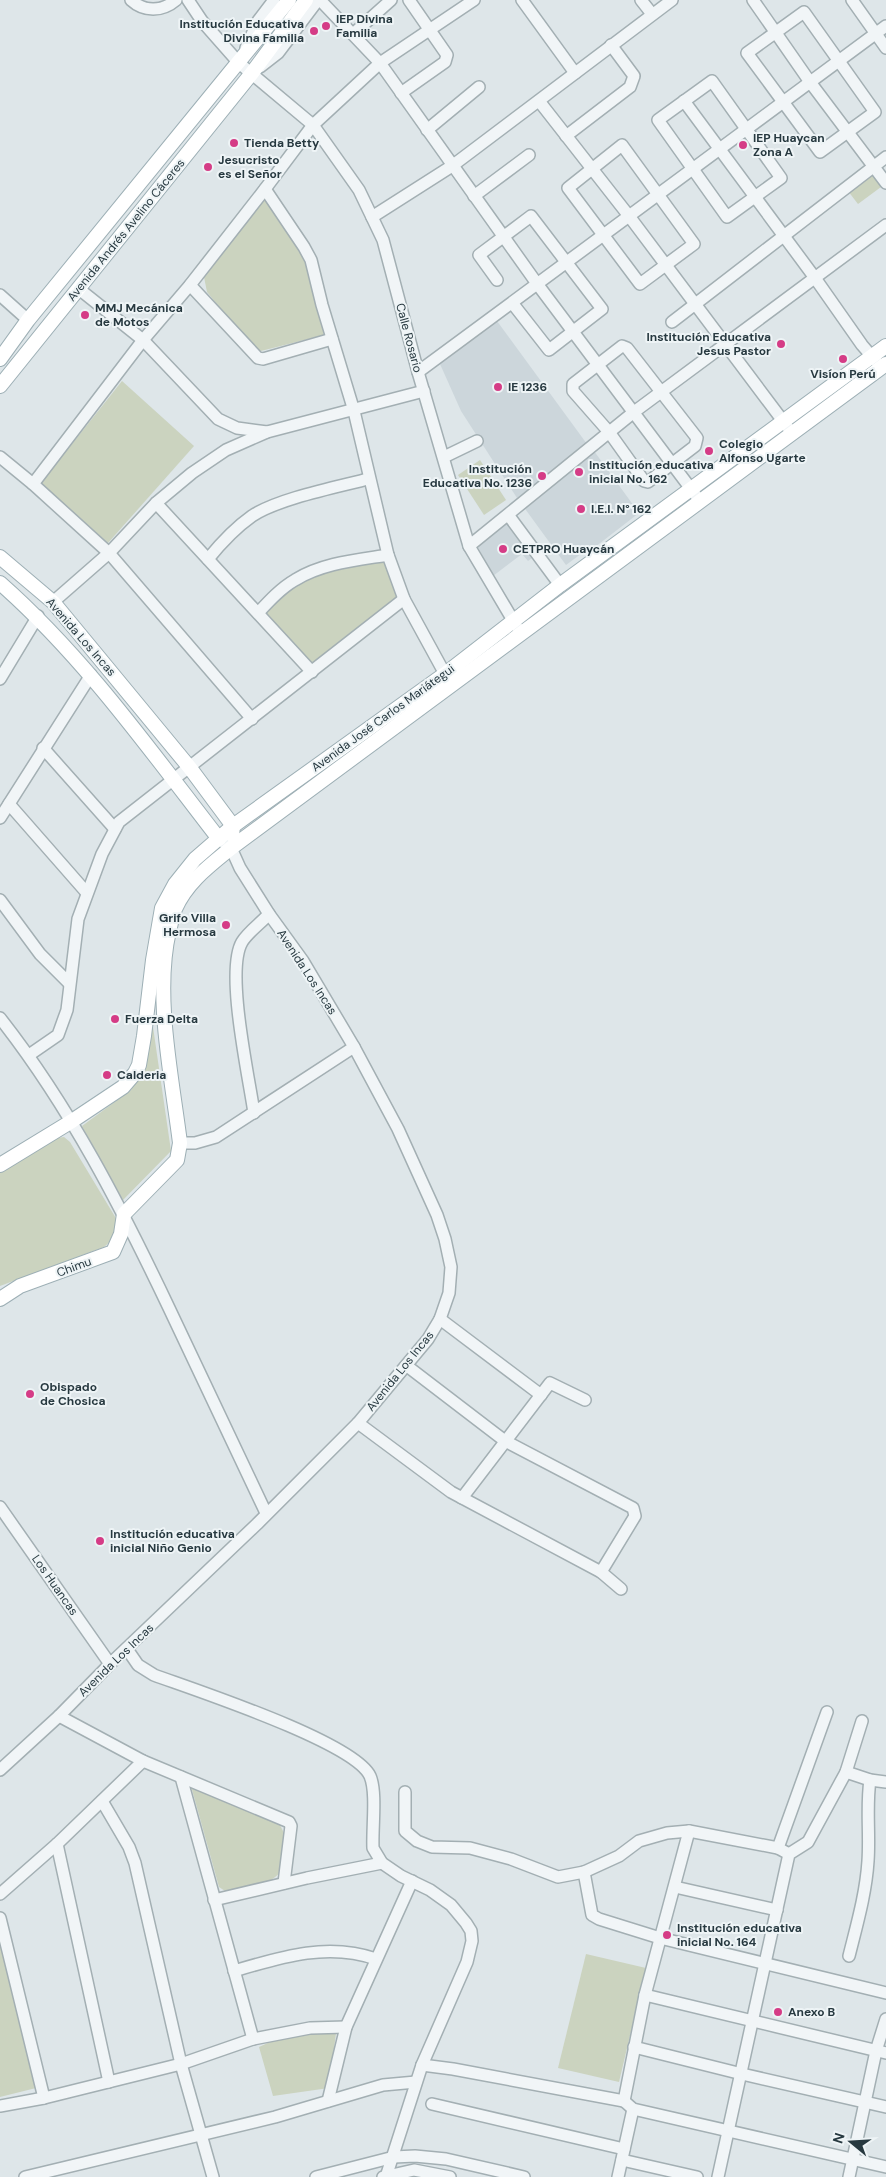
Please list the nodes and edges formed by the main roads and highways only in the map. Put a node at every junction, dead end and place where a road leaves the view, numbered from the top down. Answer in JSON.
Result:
{"nodes":[{"id":1,"x":289,"y":0,"type":"edge"},
{"id":2,"x":306,"y":0,"type":"edge"},
{"id":3,"x":141,"y":184,"type":"junction"},
{"id":4,"x":155,"y":194,"type":"junction"},
{"id":5,"x":886,"y":346,"type":"edge"},
{"id":6,"x":0,"y":359,"type":"edge"},
{"id":7,"x":884,"y":365,"type":"edge"},
{"id":8,"x":1,"y":381,"type":"edge"},
{"id":9,"x":695,"y":496,"type":"junction"},
{"id":10,"x":0,"y":557,"type":"edge"},
{"id":11,"x":0,"y":582,"type":"edge"},
{"id":12,"x":234,"y":826,"type":"junction"},
{"id":13,"x":219,"y":839,"type":"junction"},
{"id":14,"x":231,"y":848,"type":"junction"},
{"id":15,"x":0,"y":1165,"type":"edge"},
{"id":16,"x":124,"y":1214,"type":"joint"},
{"id":17,"x":0,"y":1299,"type":"edge"}],
"edges":[{"from":1,"to":3,"type":"main road","name":"Avenida Andrés Avelino Cáceres"},
{"from":2,"to":4,"type":"main road","name":"Avenida Andrés Avelino Cáceres"},
{"from":3,"to":4,"type":"main road"},
{"from":3,"to":6,"type":"main road","name":"Avenida Andrés Avelino Cáceres"},
{"from":4,"to":8,"type":"main road","name":"Avenida Andrés Avelino Cáceres"},
{"from":5,"to":9,"type":"main road","name":"Avenida José Carlos Mariátegui"},
{"from":7,"to":9,"type":"main road","name":"Avenida José Carlos Mariátegui"},
{"from":9,"to":12,"type":"main road","name":"Avenida José Carlos Mariátegui"},
{"from":9,"to":14,"type":"main road","name":"Avenida José Carlos Mariátegui"},
{"from":10,"to":12,"type":"main road","name":"Avenida Los Incas"},
{"from":11,"to":13,"type":"main road","name":"Avenida Los Incas"},
{"from":12,"to":13,"type":"main road","name":"Avenida José Carlos Mariátegui"},
{"from":12,"to":14,"type":"main road"},
{"from":13,"to":15,"type":"main road","name":"Avenida José Carlos Mariátegui"},
{"from":14,"to":16,"type":"main road","name":"Avenida José Carlos Mariátegui"},
{"from":16,"to":17,"type":"main road","name":"Chimu"}]}
